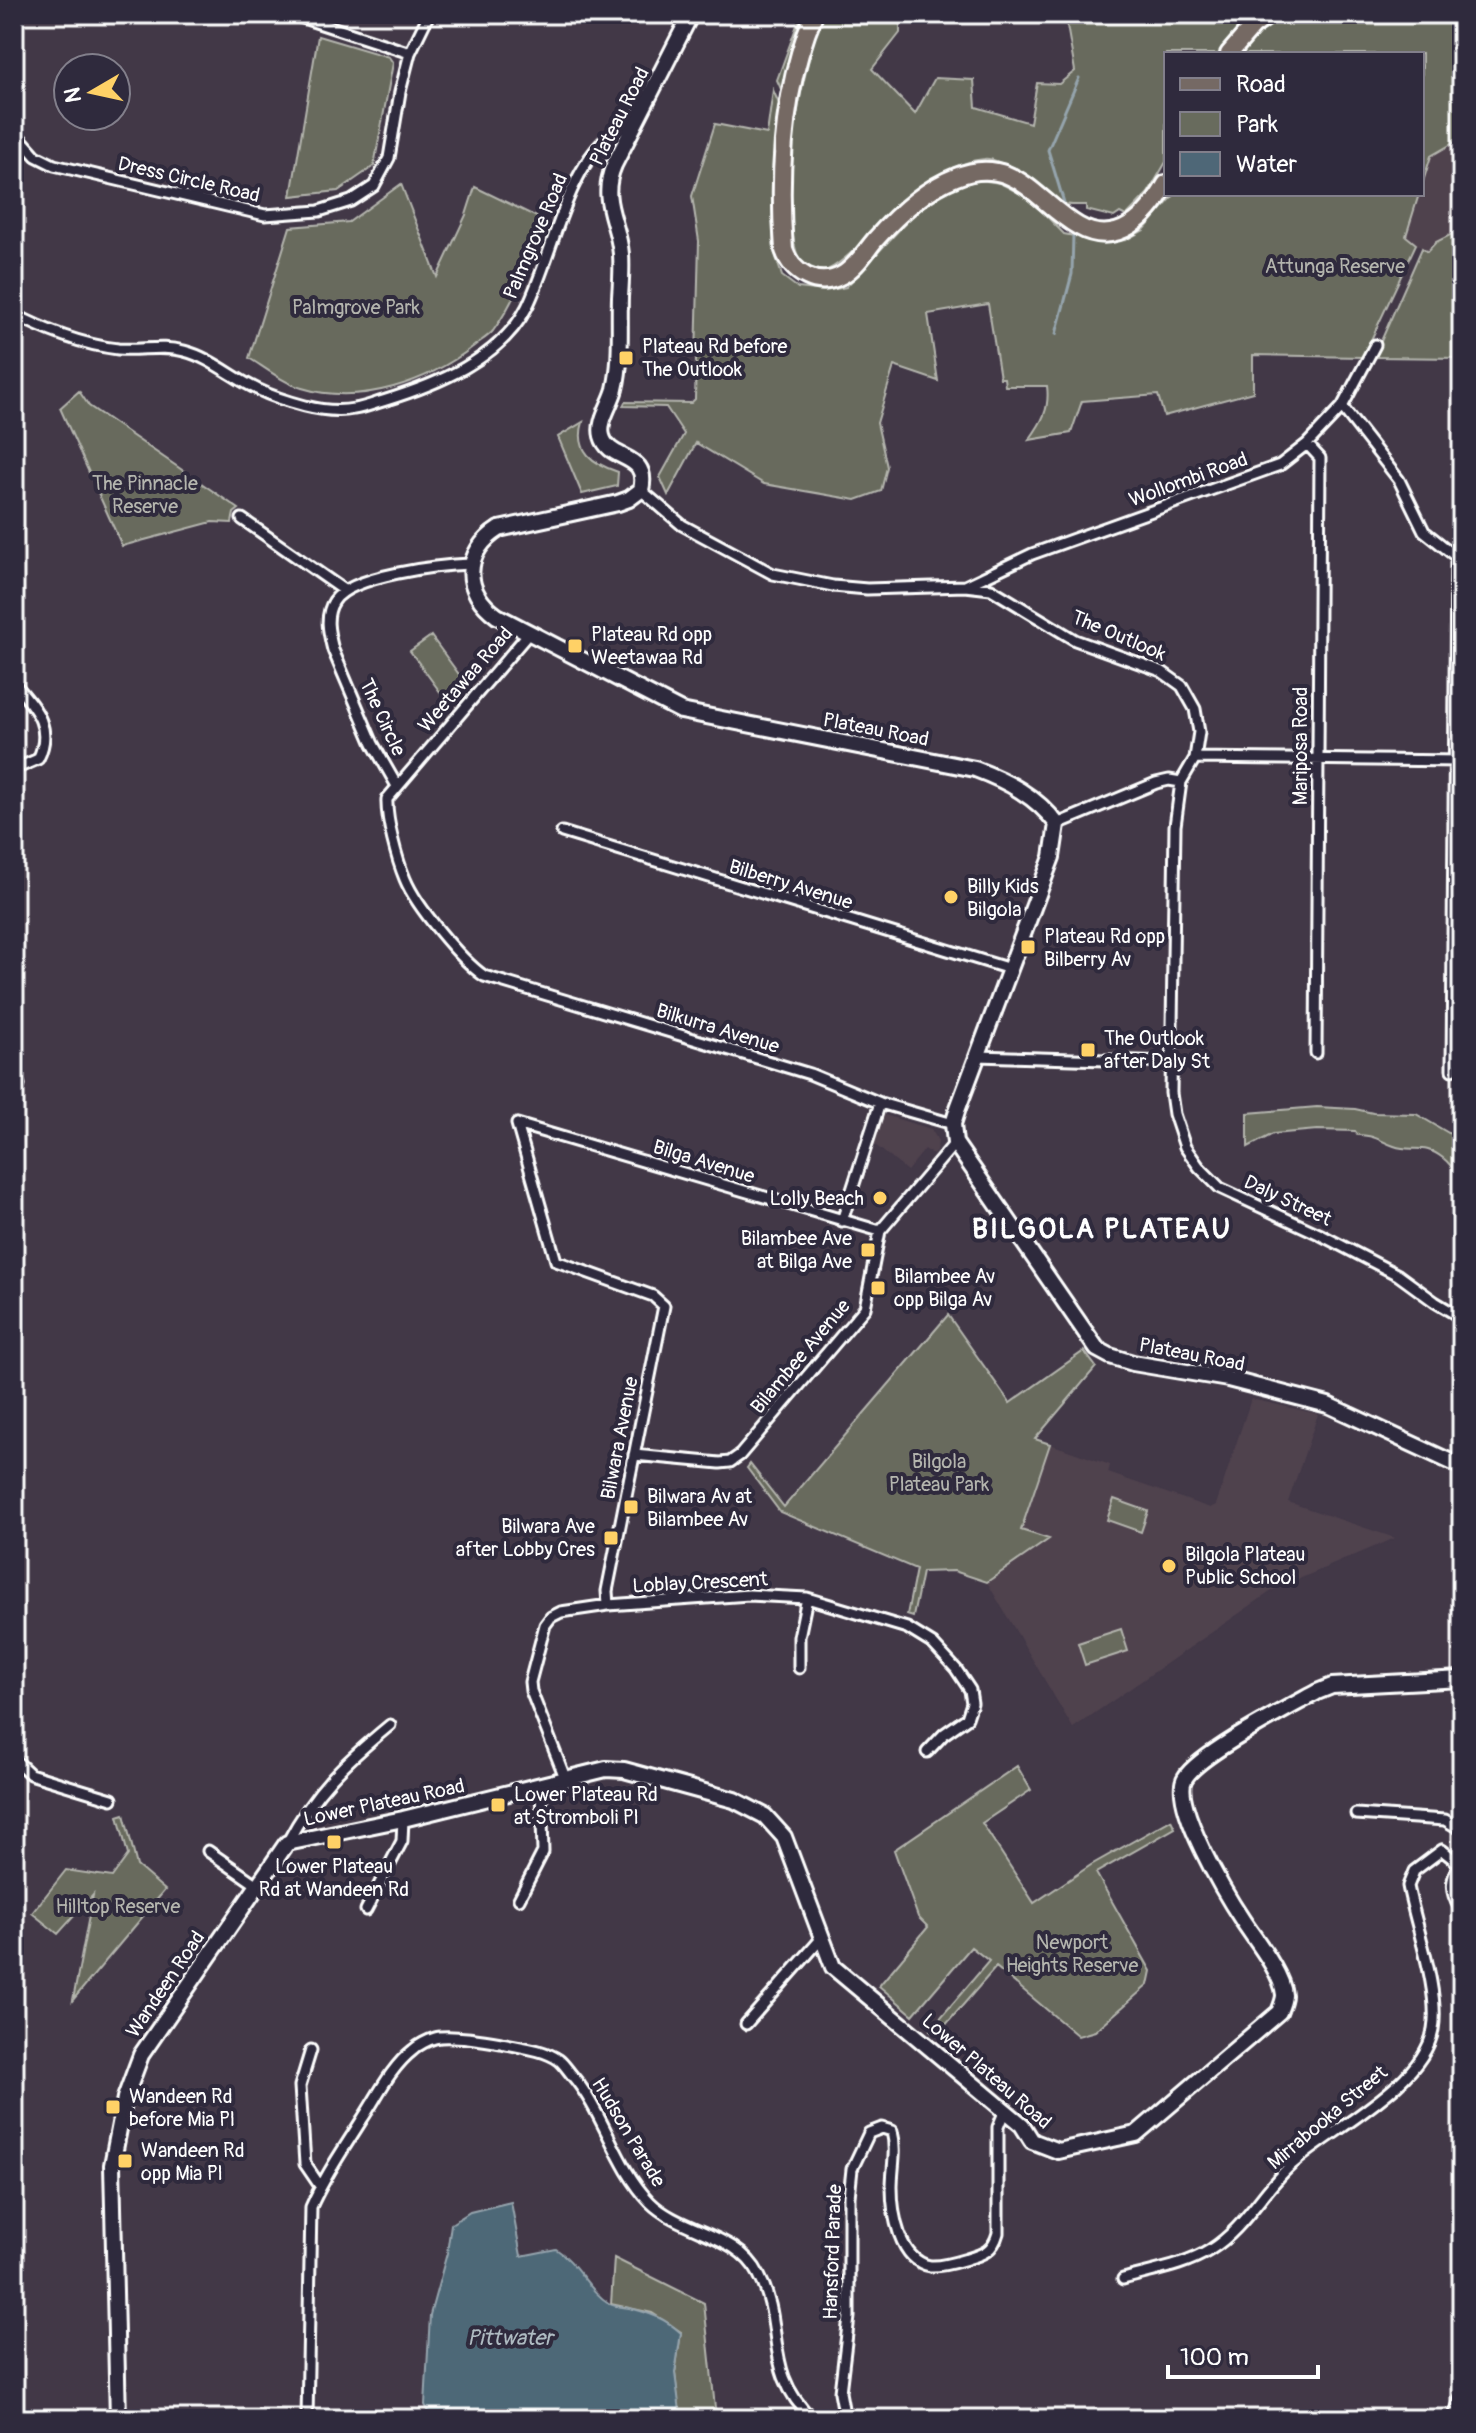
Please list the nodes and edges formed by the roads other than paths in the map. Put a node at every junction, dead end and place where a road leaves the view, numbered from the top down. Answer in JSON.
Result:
{"nodes":[{"id":1,"x":291,"y":14,"type":"edge"},
{"id":2,"x":429,"y":14,"type":"edge"},
{"id":3,"x":691,"y":14,"type":"edge"},
{"id":4,"x":814,"y":14,"type":"edge"},
{"id":5,"x":1270,"y":14,"type":"edge"},
{"id":6,"x":1231,"y":52,"type":"edge"},
{"id":7,"x":410,"y":53,"type":"junction"},
{"id":8,"x":637,"y":120,"type":"junction"},
{"id":9,"x":14,"y":131,"type":"edge"},
{"id":10,"x":1164,"y":187,"type":"edge"},
{"id":11,"x":14,"y":314,"type":"edge"},
{"id":12,"x":1375,"y":345,"type":"dead end"},
{"id":13,"x":1342,"y":407,"type":"junction"},
{"id":14,"x":1307,"y":444,"type":"junction"},
{"id":15,"x":641,"y":490,"type":"junction"},
{"id":16,"x":242,"y":519,"type":"dead end"},
{"id":17,"x":1459,"y":558,"type":"edge"},
{"id":18,"x":471,"y":564,"type":"junction"},
{"id":19,"x":965,"y":586,"type":"junction"},
{"id":20,"x":345,"y":591,"type":"junction"},
{"id":21,"x":529,"y":633,"type":"junction"},
{"id":22,"x":14,"y":683,"type":"edge"},
{"id":23,"x":1195,"y":758,"type":"junction"},
{"id":24,"x":1318,"y":759,"type":"junction"},
{"id":25,"x":1457,"y":760,"type":"edge"},
{"id":26,"x":14,"y":764,"type":"edge"},
{"id":27,"x":1181,"y":782,"type":"junction"},
{"id":28,"x":397,"y":786,"type":"junction"},
{"id":29,"x":1057,"y":824,"type":"junction"},
{"id":30,"x":562,"y":832,"type":"dead end"},
{"id":31,"x":472,"y":967,"type":"joint"},
{"id":32,"x":1010,"y":969,"type":"junction"},
{"id":33,"x":1316,"y":1053,"type":"dead end"},
{"id":34,"x":977,"y":1056,"type":"junction"},
{"id":35,"x":1172,"y":1062,"type":"junction"},
{"id":36,"x":1452,"y":1070,"type":"dead end"},
{"id":37,"x":14,"y":1071,"type":"edge"},
{"id":38,"x":14,"y":1097,"type":"edge"},
{"id":39,"x":880,"y":1103,"type":"junction"},
{"id":40,"x":517,"y":1124,"type":"joint"},
{"id":41,"x":953,"y":1124,"type":"junction"},
{"id":42,"x":955,"y":1143,"type":"junction"},
{"id":43,"x":842,"y":1221,"type":"junction"},
{"id":44,"x":880,"y":1231,"type":"junction"},
{"id":45,"x":1462,"y":1318,"type":"edge"},
{"id":46,"x":634,"y":1455,"type":"junction"},
{"id":47,"x":1462,"y":1467,"type":"edge"},
{"id":48,"x":807,"y":1598,"type":"junction"},
{"id":49,"x":608,"y":1605,"type":"junction"},
{"id":50,"x":799,"y":1668,"type":"dead end"},
{"id":51,"x":1462,"y":1679,"type":"edge"},
{"id":52,"x":390,"y":1725,"type":"dead end"},
{"id":53,"x":927,"y":1752,"type":"dead end"},
{"id":54,"x":14,"y":1759,"type":"edge"},
{"id":55,"x":566,"y":1780,"type":"junction"},
{"id":56,"x":541,"y":1787,"type":"junction"},
{"id":57,"x":112,"y":1799,"type":"dead end"},
{"id":58,"x":1356,"y":1814,"type":"dead end"},
{"id":59,"x":403,"y":1819,"type":"junction"},
{"id":60,"x":1462,"y":1830,"type":"edge"},
{"id":61,"x":287,"y":1843,"type":"junction"},
{"id":62,"x":208,"y":1851,"type":"dead end"},
{"id":63,"x":1462,"y":1864,"type":"edge"},
{"id":64,"x":257,"y":1885,"type":"junction"},
{"id":65,"x":519,"y":1899,"type":"dead end"},
{"id":66,"x":1462,"y":1907,"type":"edge"},
{"id":67,"x":366,"y":1910,"type":"dead end"},
{"id":68,"x":821,"y":1939,"type":"junction"},
{"id":69,"x":746,"y":2024,"type":"dead end"},
{"id":70,"x":311,"y":2050,"type":"dead end"},
{"id":71,"x":1005,"y":2110,"type":"junction"},
{"id":72,"x":320,"y":2186,"type":"junction"},
{"id":73,"x":1123,"y":2279,"type":"dead end"},
{"id":74,"x":1462,"y":2394,"type":"edge"},
{"id":75,"x":118,"y":2419,"type":"edge"},
{"id":76,"x":307,"y":2419,"type":"edge"},
{"id":77,"x":813,"y":2419,"type":"edge"},
{"id":78,"x":845,"y":2419,"type":"edge"},
{"id":79,"x":1453,"y":2419,"type":"edge"}],
"edges":[{"from":1,"to":7,"type":"street"},
{"from":2,"to":7,"type":"street","name":"Dress Circle Road"},
{"from":3,"to":8,"type":"street","name":"Plateau Road"},
{"from":4,"to":10,"type":"main road"},
{"from":5,"to":6,"type":"main road"},
{"from":7,"to":9,"type":"street","name":"Dress Circle Road"},
{"from":8,"to":11,"type":"street","name":"Palmgrove Road"},
{"from":8,"to":15,"type":"street","name":"Plateau Road"},
{"from":12,"to":13,"type":"street","name":"Wollombi Road"},
{"from":13,"to":14,"type":"street","name":"Wollombi Road"},
{"from":13,"to":17,"type":"street"},
{"from":14,"to":19,"type":"street","name":"Wollombi Road"},
{"from":14,"to":24,"type":"street","name":"Mariposa Road"},
{"from":15,"to":18,"type":"street"},
{"from":15,"to":19,"type":"street","name":"The Outlook"},
{"from":16,"to":20,"type":"street"},
{"from":17,"to":25,"type":"street"},
{"from":18,"to":20,"type":"street"},
{"from":18,"to":21,"type":"street","name":"Plateau Road"},
{"from":19,"to":23,"type":"street","name":"The Outlook"},
{"from":20,"to":28,"type":"street","name":"The Circle"},
{"from":21,"to":28,"type":"street","name":"Weetawaa Road"},
{"from":21,"to":29,"type":"street","name":"Plateau Road"},
{"from":22,"to":26,"type":"street"},
{"from":23,"to":24,"type":"street"},
{"from":23,"to":27,"type":"street","name":"The Outlook"},
{"from":24,"to":25,"type":"street"},
{"from":24,"to":33,"type":"street","name":"Mariposa Road"},
{"from":25,"to":36,"type":"street"},
{"from":27,"to":29,"type":"street"},
{"from":27,"to":35,"type":"street","name":"The Outlook"},
{"from":28,"to":31,"type":"street","name":"The Circle"},
{"from":29,"to":32,"type":"street","name":"Plateau Road"},
{"from":30,"to":32,"type":"street","name":"Bilberry Avenue"},
{"from":31,"to":39,"type":"street","name":"Bilkurra Avenue"},
{"from":32,"to":34,"type":"street","name":"Plateau Road"},
{"from":34,"to":35,"type":"street"},
{"from":34,"to":41,"type":"street","name":"Plateau Road"},
{"from":35,"to":45,"type":"street","name":"Daly Street"},
{"from":37,"to":38,"type":"street"},
{"from":39,"to":41,"type":"street","name":"Bilkurra Avenue"},
{"from":39,"to":43,"type":"street"},
{"from":40,"to":43,"type":"street","name":"Bilga Avenue"},
{"from":40,"to":46,"type":"street","name":"Bilwara Avenue"},
{"from":41,"to":42,"type":"street","name":"Plateau Road"},
{"from":42,"to":44,"type":"street","name":"Bilambee Avenue"},
{"from":42,"to":47,"type":"street","name":"Plateau Road"},
{"from":43,"to":44,"type":"street","name":"Bilga Avenue"},
{"from":44,"to":46,"type":"street","name":"Bilambee Avenue"},
{"from":46,"to":49,"type":"street","name":"Bilwara Avenue"},
{"from":48,"to":49,"type":"street","name":"Loblay Crescent"},
{"from":48,"to":50,"type":"street"},
{"from":48,"to":53,"type":"street","name":"Loblay Crescent"},
{"from":49,"to":55,"type":"street"},
{"from":51,"to":71,"type":"street","name":"Lower Plateau Road"},
{"from":52,"to":61,"type":"street","name":"Wandeen Road"},
{"from":54,"to":57,"type":"street"},
{"from":55,"to":56,"type":"street","name":"Lower Plateau Road"},
{"from":55,"to":68,"type":"street","name":"Lower Plateau Road"},
{"from":56,"to":59,"type":"street","name":"Lower Plateau Road"},
{"from":56,"to":65,"type":"street"},
{"from":58,"to":60,"type":"street"},
{"from":59,"to":61,"type":"street","name":"Lower Plateau Road"},
{"from":59,"to":67,"type":"street"},
{"from":61,"to":64,"type":"street","name":"Wandeen Road"},
{"from":62,"to":64,"type":"street"},
{"from":63,"to":66,"type":"street"},
{"from":63,"to":73,"type":"street","name":"Mirrabooka Street"},
{"from":64,"to":75,"type":"street","name":"Wandeen Road"},
{"from":68,"to":69,"type":"street"},
{"from":68,"to":71,"type":"street","name":"Lower Plateau Road"},
{"from":70,"to":72,"type":"street"},
{"from":71,"to":78,"type":"street","name":"Hansford Parade"},
{"from":72,"to":76,"type":"street","name":"Hudson Parade"},
{"from":72,"to":77,"type":"street","name":"Hudson Parade"},
{"from":74,"to":79,"type":"street"}]}
